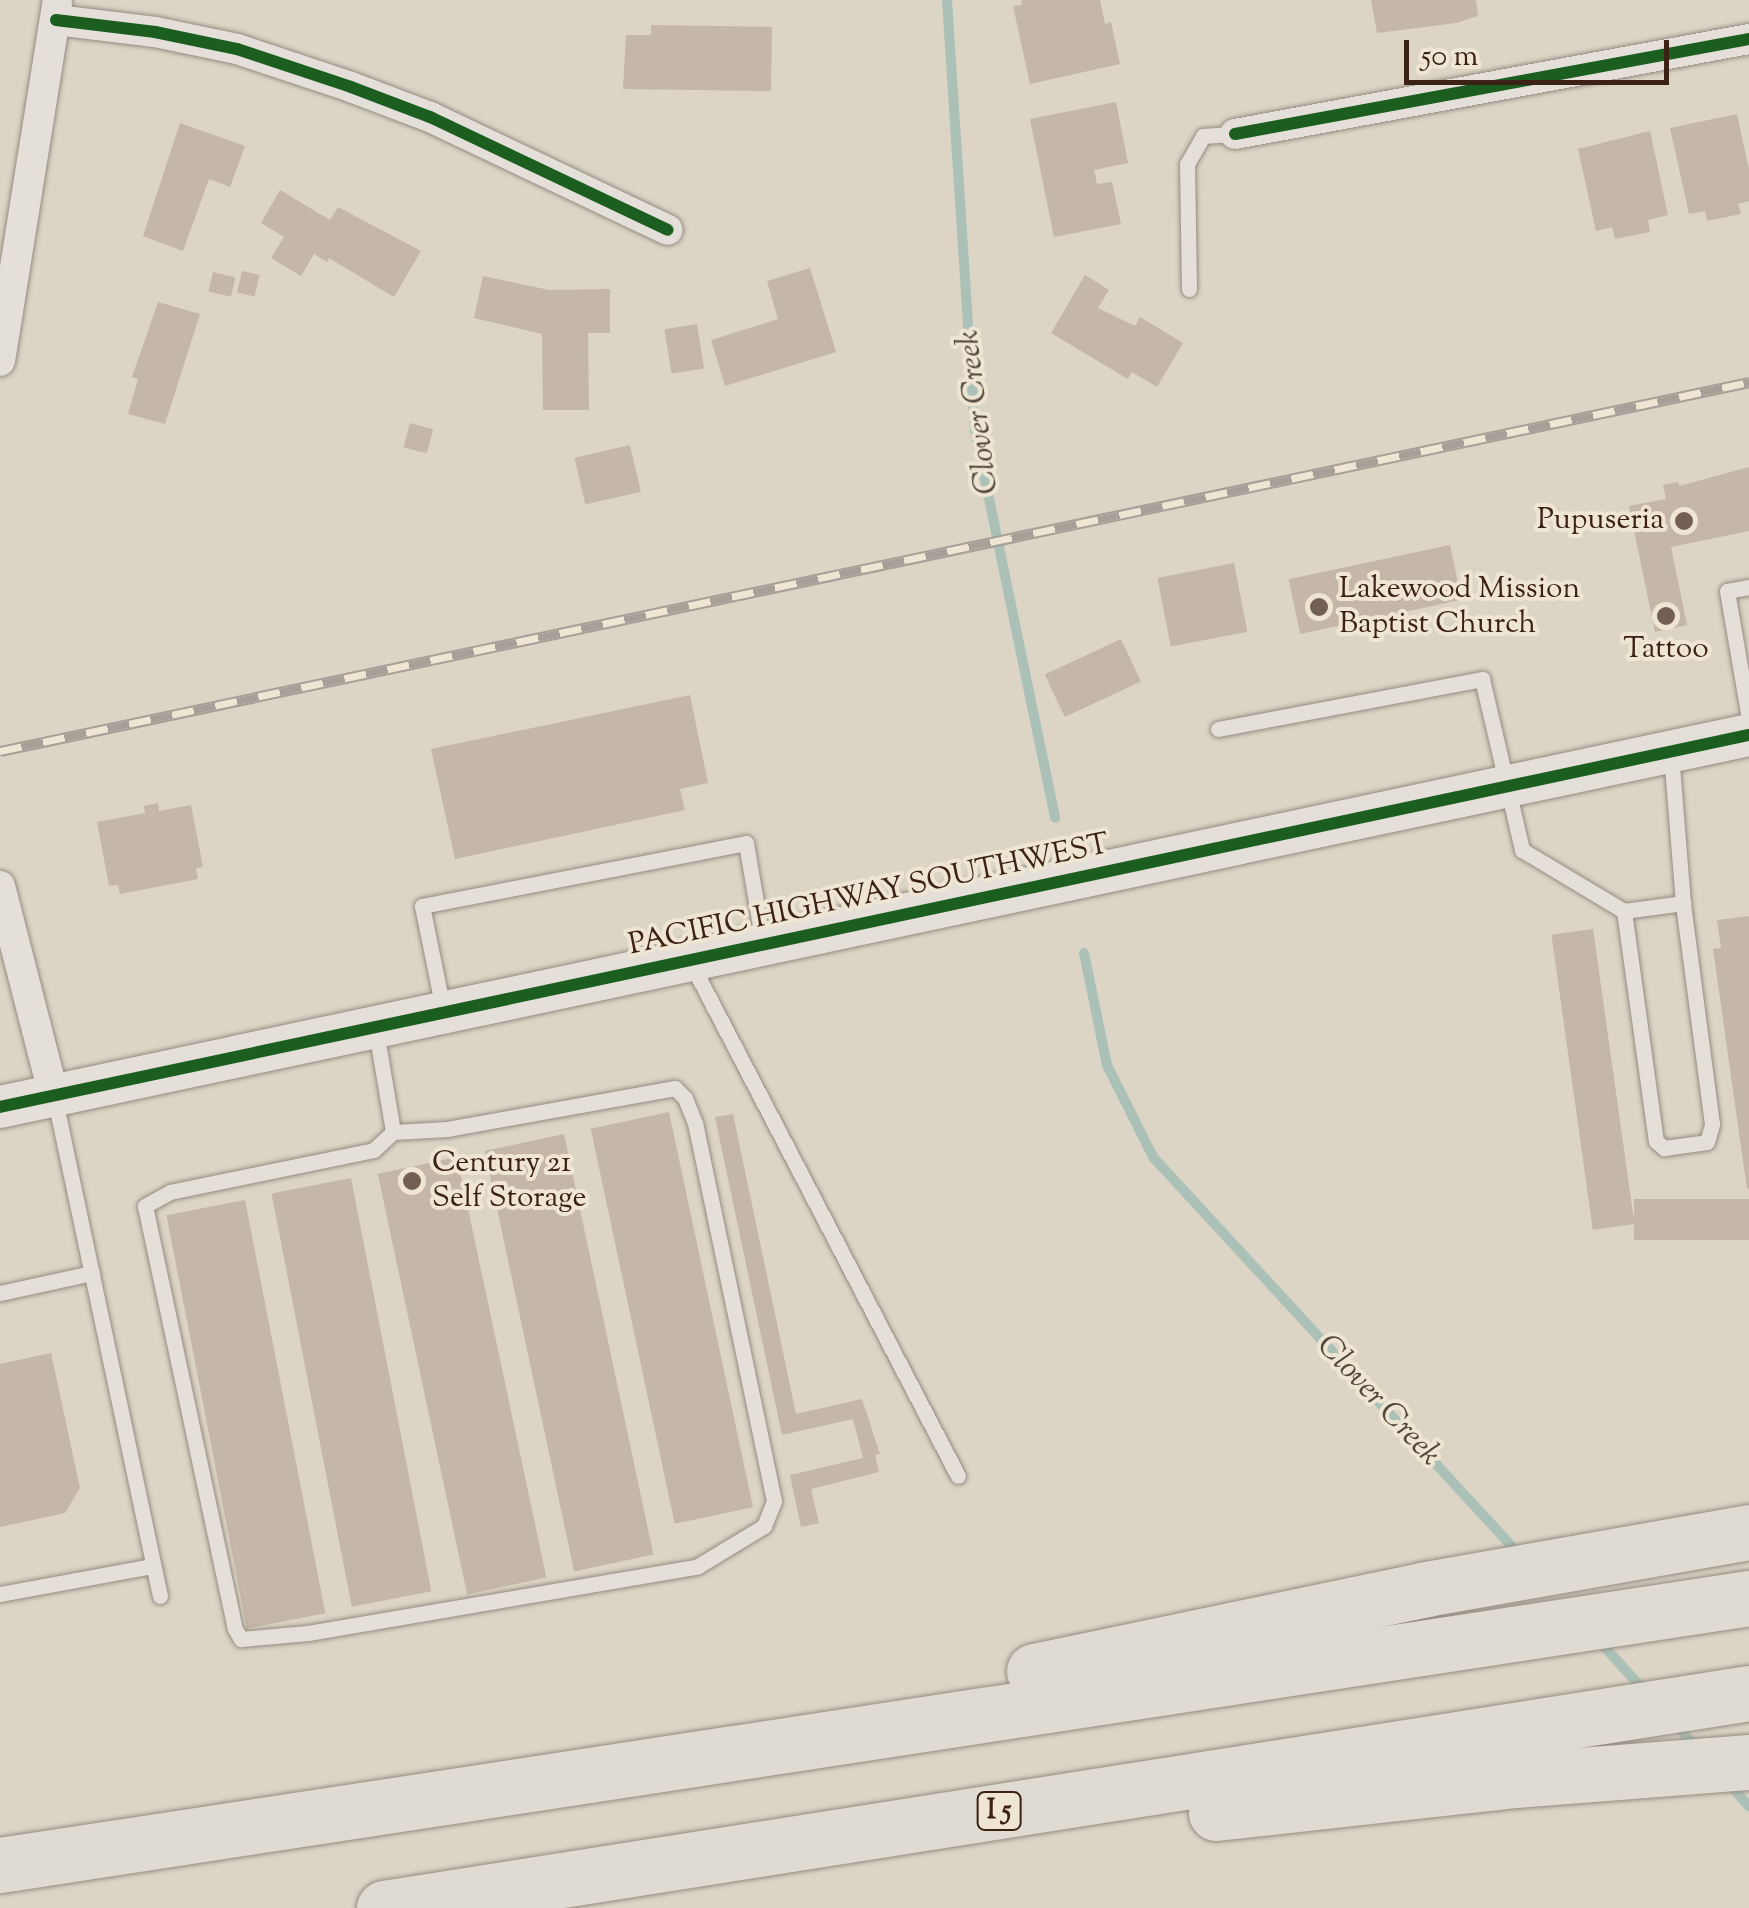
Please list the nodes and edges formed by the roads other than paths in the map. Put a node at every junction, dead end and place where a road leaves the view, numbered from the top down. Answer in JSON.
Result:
{"nodes":[{"id":1,"x":57,"y":10,"type":"edge"},
{"id":2,"x":1749,"y":39,"type":"edge"},
{"id":3,"x":1235,"y":134,"type":"joint"},
{"id":4,"x":668,"y":230,"type":"dead end"},
{"id":5,"x":1190,"y":289,"type":"dead end"},
{"id":6,"x":0,"y":361,"type":"edge"},
{"id":7,"x":1749,"y":587,"type":"edge"},
{"id":8,"x":1749,"y":718,"type":"edge"},
{"id":9,"x":1218,"y":729,"type":"dead end"},
{"id":10,"x":1749,"y":734,"type":"edge"},
{"id":11,"x":1671,"y":751,"type":"junction"},
{"id":12,"x":1505,"y":786,"type":"junction"},
{"id":13,"x":0,"y":886,"type":"edge"},
{"id":14,"x":1683,"y":903,"type":"junction"},
{"id":15,"x":1624,"y":912,"type":"junction"},
{"id":16,"x":764,"y":945,"type":"junction"},
{"id":17,"x":690,"y":960,"type":"junction"},
{"id":18,"x":444,"y":1012,"type":"junction"},
{"id":19,"x":376,"y":1027,"type":"junction"},
{"id":20,"x":54,"y":1096,"type":"junction"},
{"id":21,"x":0,"y":1107,"type":"edge"},
{"id":22,"x":393,"y":1132,"type":"junction"},
{"id":23,"x":92,"y":1273,"type":"junction"},
{"id":24,"x":0,"y":1293,"type":"edge"},
{"id":25,"x":958,"y":1476,"type":"dead end"},
{"id":26,"x":1749,"y":1532,"type":"edge"},
{"id":27,"x":153,"y":1566,"type":"junction"},
{"id":28,"x":0,"y":1594,"type":"edge"},
{"id":29,"x":160,"y":1596,"type":"dead end"},
{"id":30,"x":1749,"y":1598,"type":"edge"},
{"id":31,"x":1725,"y":1697,"type":"edge"},
{"id":32,"x":1749,"y":1762,"type":"edge"},
{"id":33,"x":449,"y":1793,"type":"junction"},
{"id":34,"x":0,"y":1865,"type":"edge"},
{"id":35,"x":458,"y":1896,"type":"junction"},
{"id":36,"x":384,"y":1908,"type":"edge"}],
"edges":[{"from":1,"to":4,"type":"street"},
{"from":1,"to":6,"type":"street"},
{"from":2,"to":3,"type":"street"},
{"from":3,"to":5,"type":"lane"},
{"from":7,"to":8,"type":"lane"},
{"from":9,"to":12,"type":"lane"},
{"from":10,"to":11,"type":"street","name":"PACIFIC HIGHWAY SOUTHWEST"},
{"from":11,"to":12,"type":"street","name":"PACIFIC HIGHWAY SOUTHWEST"},
{"from":11,"to":14,"type":"lane"},
{"from":12,"to":15,"type":"lane"},
{"from":12,"to":16,"type":"street","name":"PACIFIC HIGHWAY SOUTHWEST"},
{"from":13,"to":20,"type":"street"},
{"from":14,"to":15,"type":"lane"},
{"from":14,"to":15,"type":"lane"},
{"from":16,"to":17,"type":"street","name":"PACIFIC HIGHWAY SOUTHWEST"},
{"from":16,"to":18,"type":"lane"},
{"from":17,"to":18,"type":"street","name":"PACIFIC HIGHWAY SOUTHWEST"},
{"from":17,"to":25,"type":"lane"},
{"from":18,"to":19,"type":"street","name":"PACIFIC HIGHWAY SOUTHWEST"},
{"from":19,"to":20,"type":"street","name":"PACIFIC HIGHWAY SOUTHWEST"},
{"from":19,"to":22,"type":"lane"},
{"from":20,"to":21,"type":"street","name":"PACIFIC HIGHWAY SOUTHWEST"},
{"from":20,"to":23,"type":"lane"},
{"from":22,"to":22,"type":"lane"},
{"from":23,"to":24,"type":"lane"},
{"from":23,"to":27,"type":"lane"},
{"from":26,"to":33,"type":"highway"},
{"from":27,"to":28,"type":"lane"},
{"from":27,"to":29,"type":"lane"},
{"from":30,"to":33,"type":"highway"},
{"from":31,"to":35,"type":"highway","number":"I 5"},
{"from":32,"to":35,"type":"highway"},
{"from":33,"to":34,"type":"highway"},
{"from":35,"to":36,"type":"highway","number":"I 5"}]}
